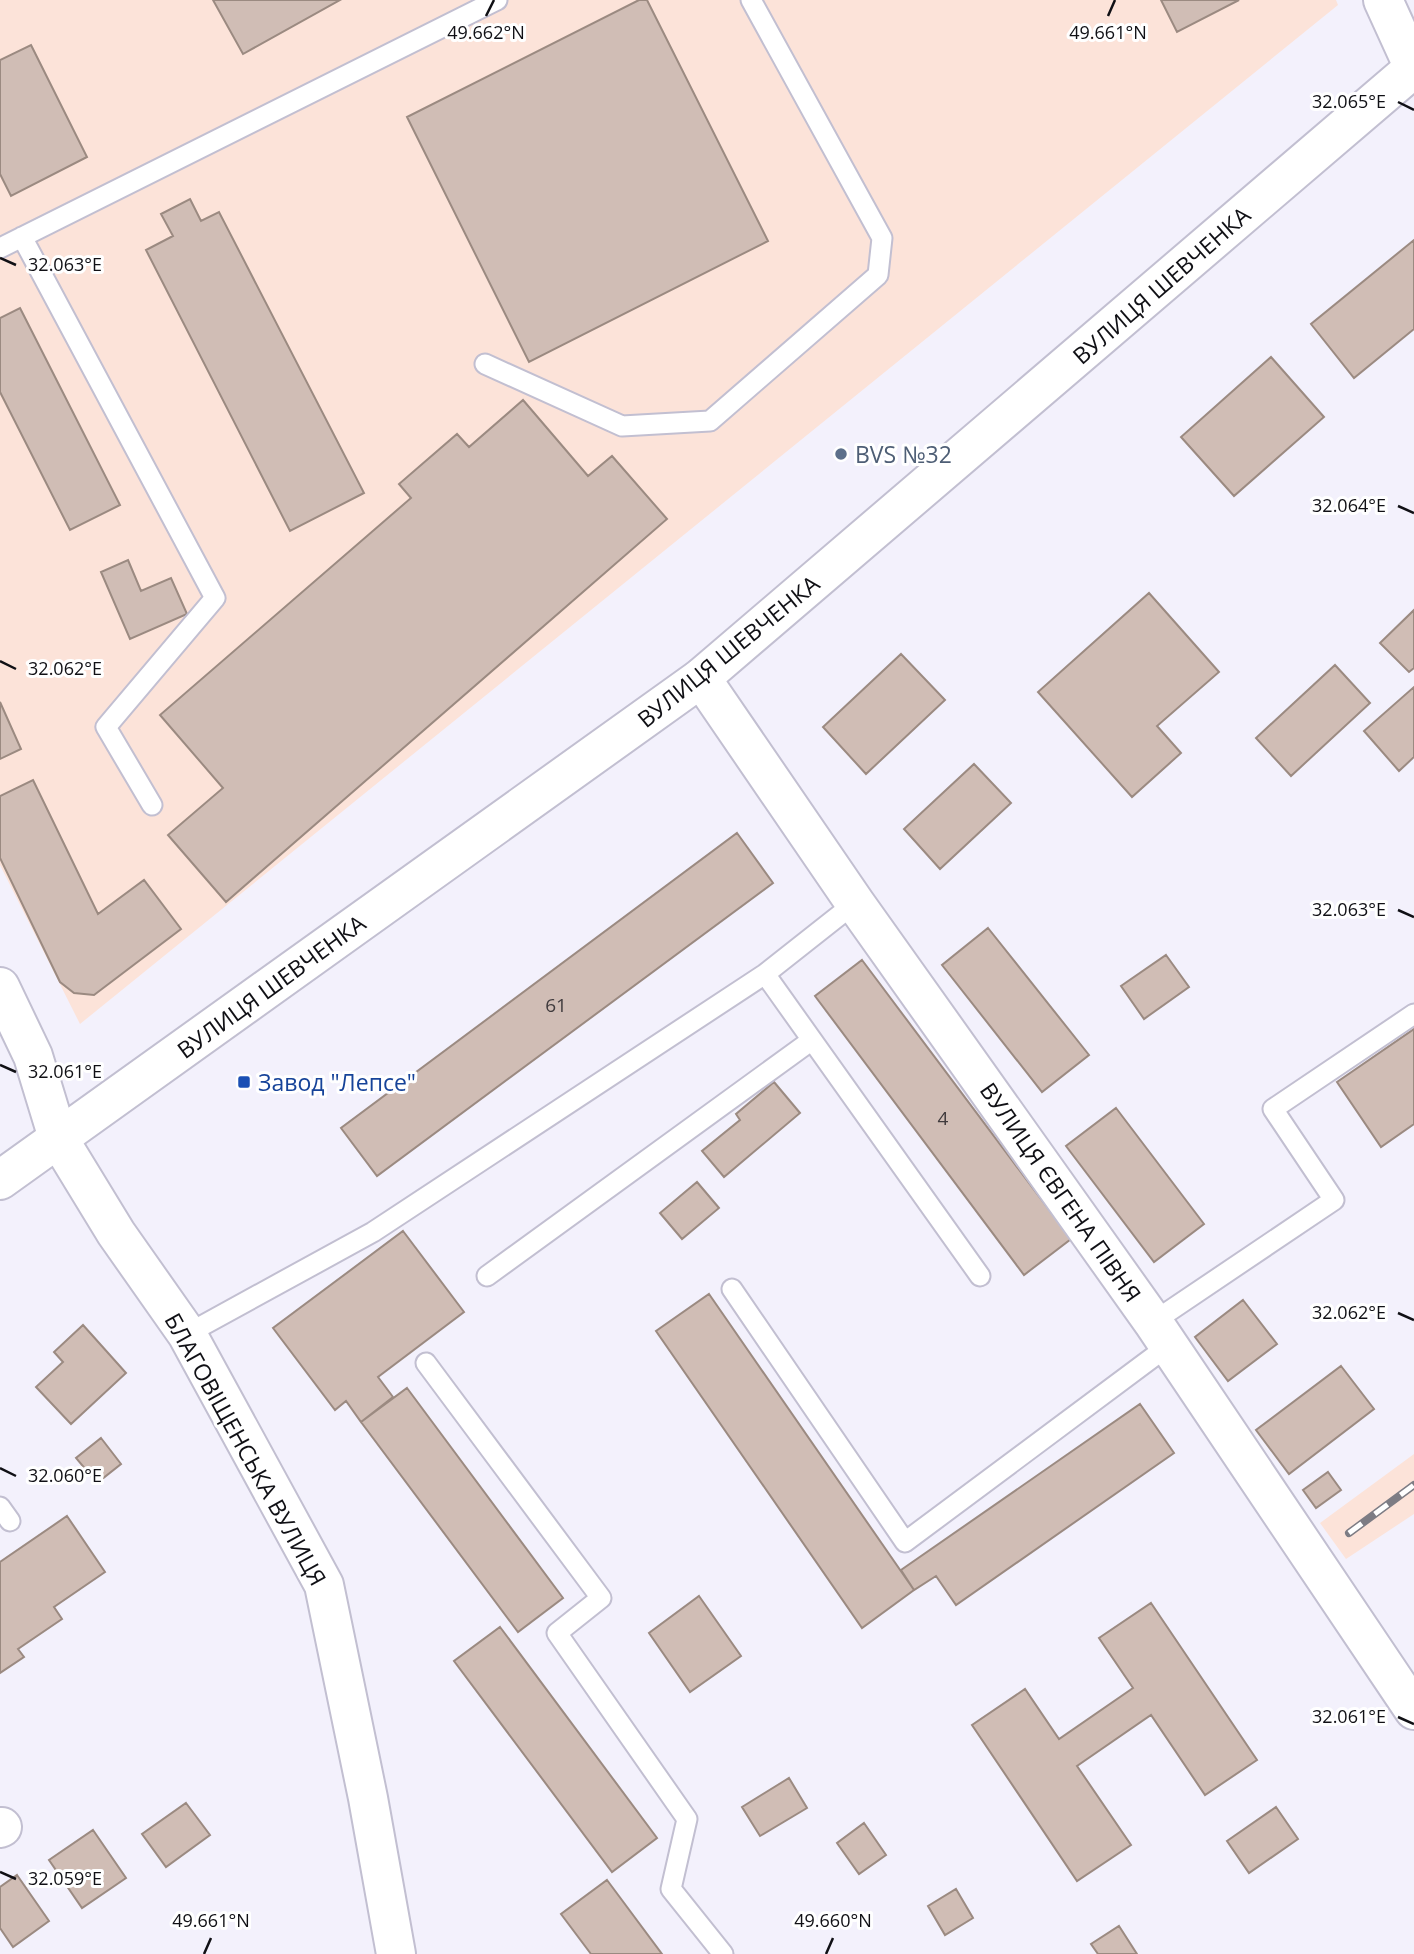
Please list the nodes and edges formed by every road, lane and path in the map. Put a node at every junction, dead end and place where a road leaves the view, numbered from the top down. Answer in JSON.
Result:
{"nodes":[{"id":1,"x":497,"y":0,"type":"edge"},
{"id":2,"x":751,"y":0,"type":"edge"},
{"id":3,"x":1383,"y":0,"type":"edge"},
{"id":4,"x":1414,"y":68,"type":"edge"},
{"id":5,"x":22,"y":237,"type":"junction"},
{"id":6,"x":0,"y":248,"type":"edge"},
{"id":7,"x":485,"y":364,"type":"dead end"},
{"id":8,"x":701,"y":678,"type":"junction"},
{"id":9,"x":152,"y":805,"type":"dead end"},
{"id":10,"x":855,"y":903,"type":"junction"},
{"id":11,"x":765,"y":974,"type":"junction"},
{"id":12,"x":0,"y":987,"type":"edge"},
{"id":13,"x":1414,"y":1014,"type":"edge"},
{"id":14,"x":812,"y":1040,"type":"junction"},
{"id":15,"x":58,"y":1138,"type":"junction"},
{"id":16,"x":0,"y":1180,"type":"edge"},
{"id":17,"x":487,"y":1276,"type":"dead end"},
{"id":18,"x":980,"y":1276,"type":"dead end"},
{"id":19,"x":732,"y":1289,"type":"dead end"},
{"id":20,"x":187,"y":1334,"type":"junction"},
{"id":21,"x":1160,"y":1334,"type":"junction"},
{"id":22,"x":426,"y":1363,"type":"dead end"},
{"id":23,"x":1414,"y":1710,"type":"edge"},
{"id":24,"x":396,"y":1954,"type":"edge"},
{"id":25,"x":723,"y":1954,"type":"edge"}],
"edges":[{"from":1,"to":5,"type":"lane"},
{"from":2,"to":7,"type":"lane"},
{"from":3,"to":4,"type":"street"},
{"from":4,"to":8,"type":"street","name":"ВУЛИЦЯ ШЕВЧЕНКА"},
{"from":5,"to":6,"type":"lane"},
{"from":5,"to":9,"type":"lane"},
{"from":8,"to":10,"type":"street","name":"ВУЛИЦЯ ЄВГЕНА ПІВНЯ"},
{"from":8,"to":15,"type":"street","name":"ВУЛИЦЯ ШЕВЧЕНКА"},
{"from":10,"to":11,"type":"lane"},
{"from":10,"to":21,"type":"street","name":"ВУЛИЦЯ ЄВГЕНА ПІВНЯ"},
{"from":11,"to":14,"type":"lane"},
{"from":11,"to":20,"type":"lane"},
{"from":12,"to":15,"type":"street","name":"БЛАГОВІЩЕНСЬКА ВУЛИЦЯ"},
{"from":13,"to":21,"type":"lane"},
{"from":14,"to":17,"type":"lane"},
{"from":14,"to":18,"type":"lane"},
{"from":15,"to":16,"type":"street","name":"ВУЛИЦЯ ШЕВЧЕНКА"},
{"from":15,"to":20,"type":"street","name":"БЛАГОВІЩЕНСЬКА ВУЛИЦЯ"},
{"from":19,"to":21,"type":"lane"},
{"from":20,"to":24,"type":"street","name":"БЛАГОВІЩЕНСЬКА ВУЛИЦЯ"},
{"from":21,"to":23,"type":"street","name":"ВУЛИЦЯ ЄВГЕНА ПІВНЯ"},
{"from":22,"to":25,"type":"lane"}]}
